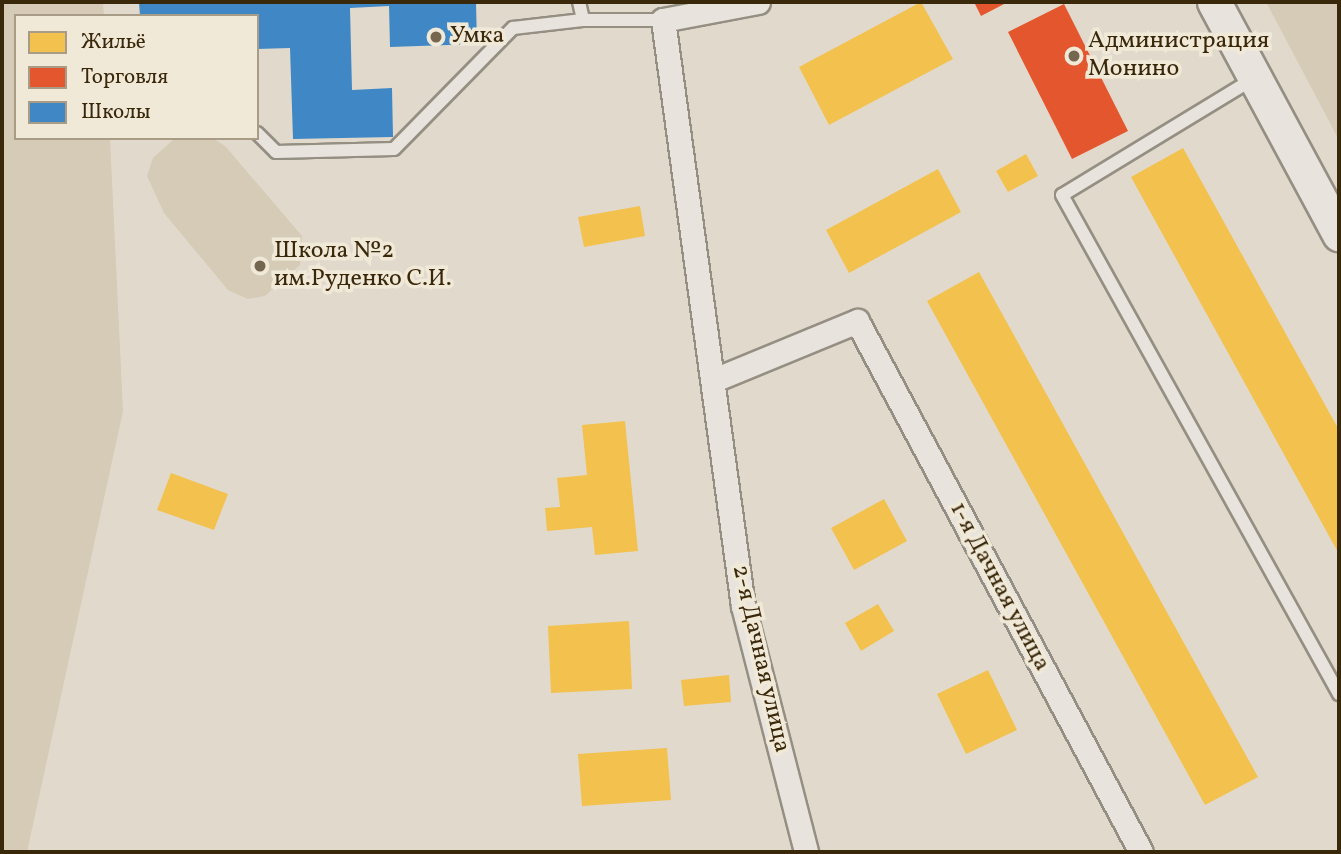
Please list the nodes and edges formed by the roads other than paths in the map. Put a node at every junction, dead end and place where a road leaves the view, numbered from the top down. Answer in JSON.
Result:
{"nodes":[{"id":1,"x":579,"y":2,"type":"edge"},
{"id":2,"x":758,"y":2,"type":"edge"},
{"id":3,"x":1214,"y":2,"type":"edge"},
{"id":4,"x":583,"y":20,"type":"junction"},
{"id":5,"x":663,"y":20,"type":"junction"},
{"id":6,"x":1255,"y":78,"type":"junction"},
{"id":7,"x":259,"y":135,"type":"edge"},
{"id":8,"x":1339,"y":234,"type":"edge"},
{"id":9,"x":714,"y":380,"type":"junction"},
{"id":10,"x":1339,"y":694,"type":"edge"},
{"id":11,"x":806,"y":852,"type":"edge"},
{"id":12,"x":1141,"y":852,"type":"edge"}],
"edges":[{"from":1,"to":4,"type":"lane"},
{"from":2,"to":5,"type":"street"},
{"from":3,"to":6,"type":"main road"},
{"from":4,"to":5,"type":"lane"},
{"from":4,"to":7,"type":"lane"},
{"from":5,"to":9,"type":"street","name":"2-я Дачная улица"},
{"from":6,"to":8,"type":"main road"},
{"from":6,"to":10,"type":"lane"},
{"from":9,"to":11,"type":"street","name":"2-я Дачная улица"},
{"from":9,"to":12,"type":"street","name":"1-я Дачная улица"}]}
